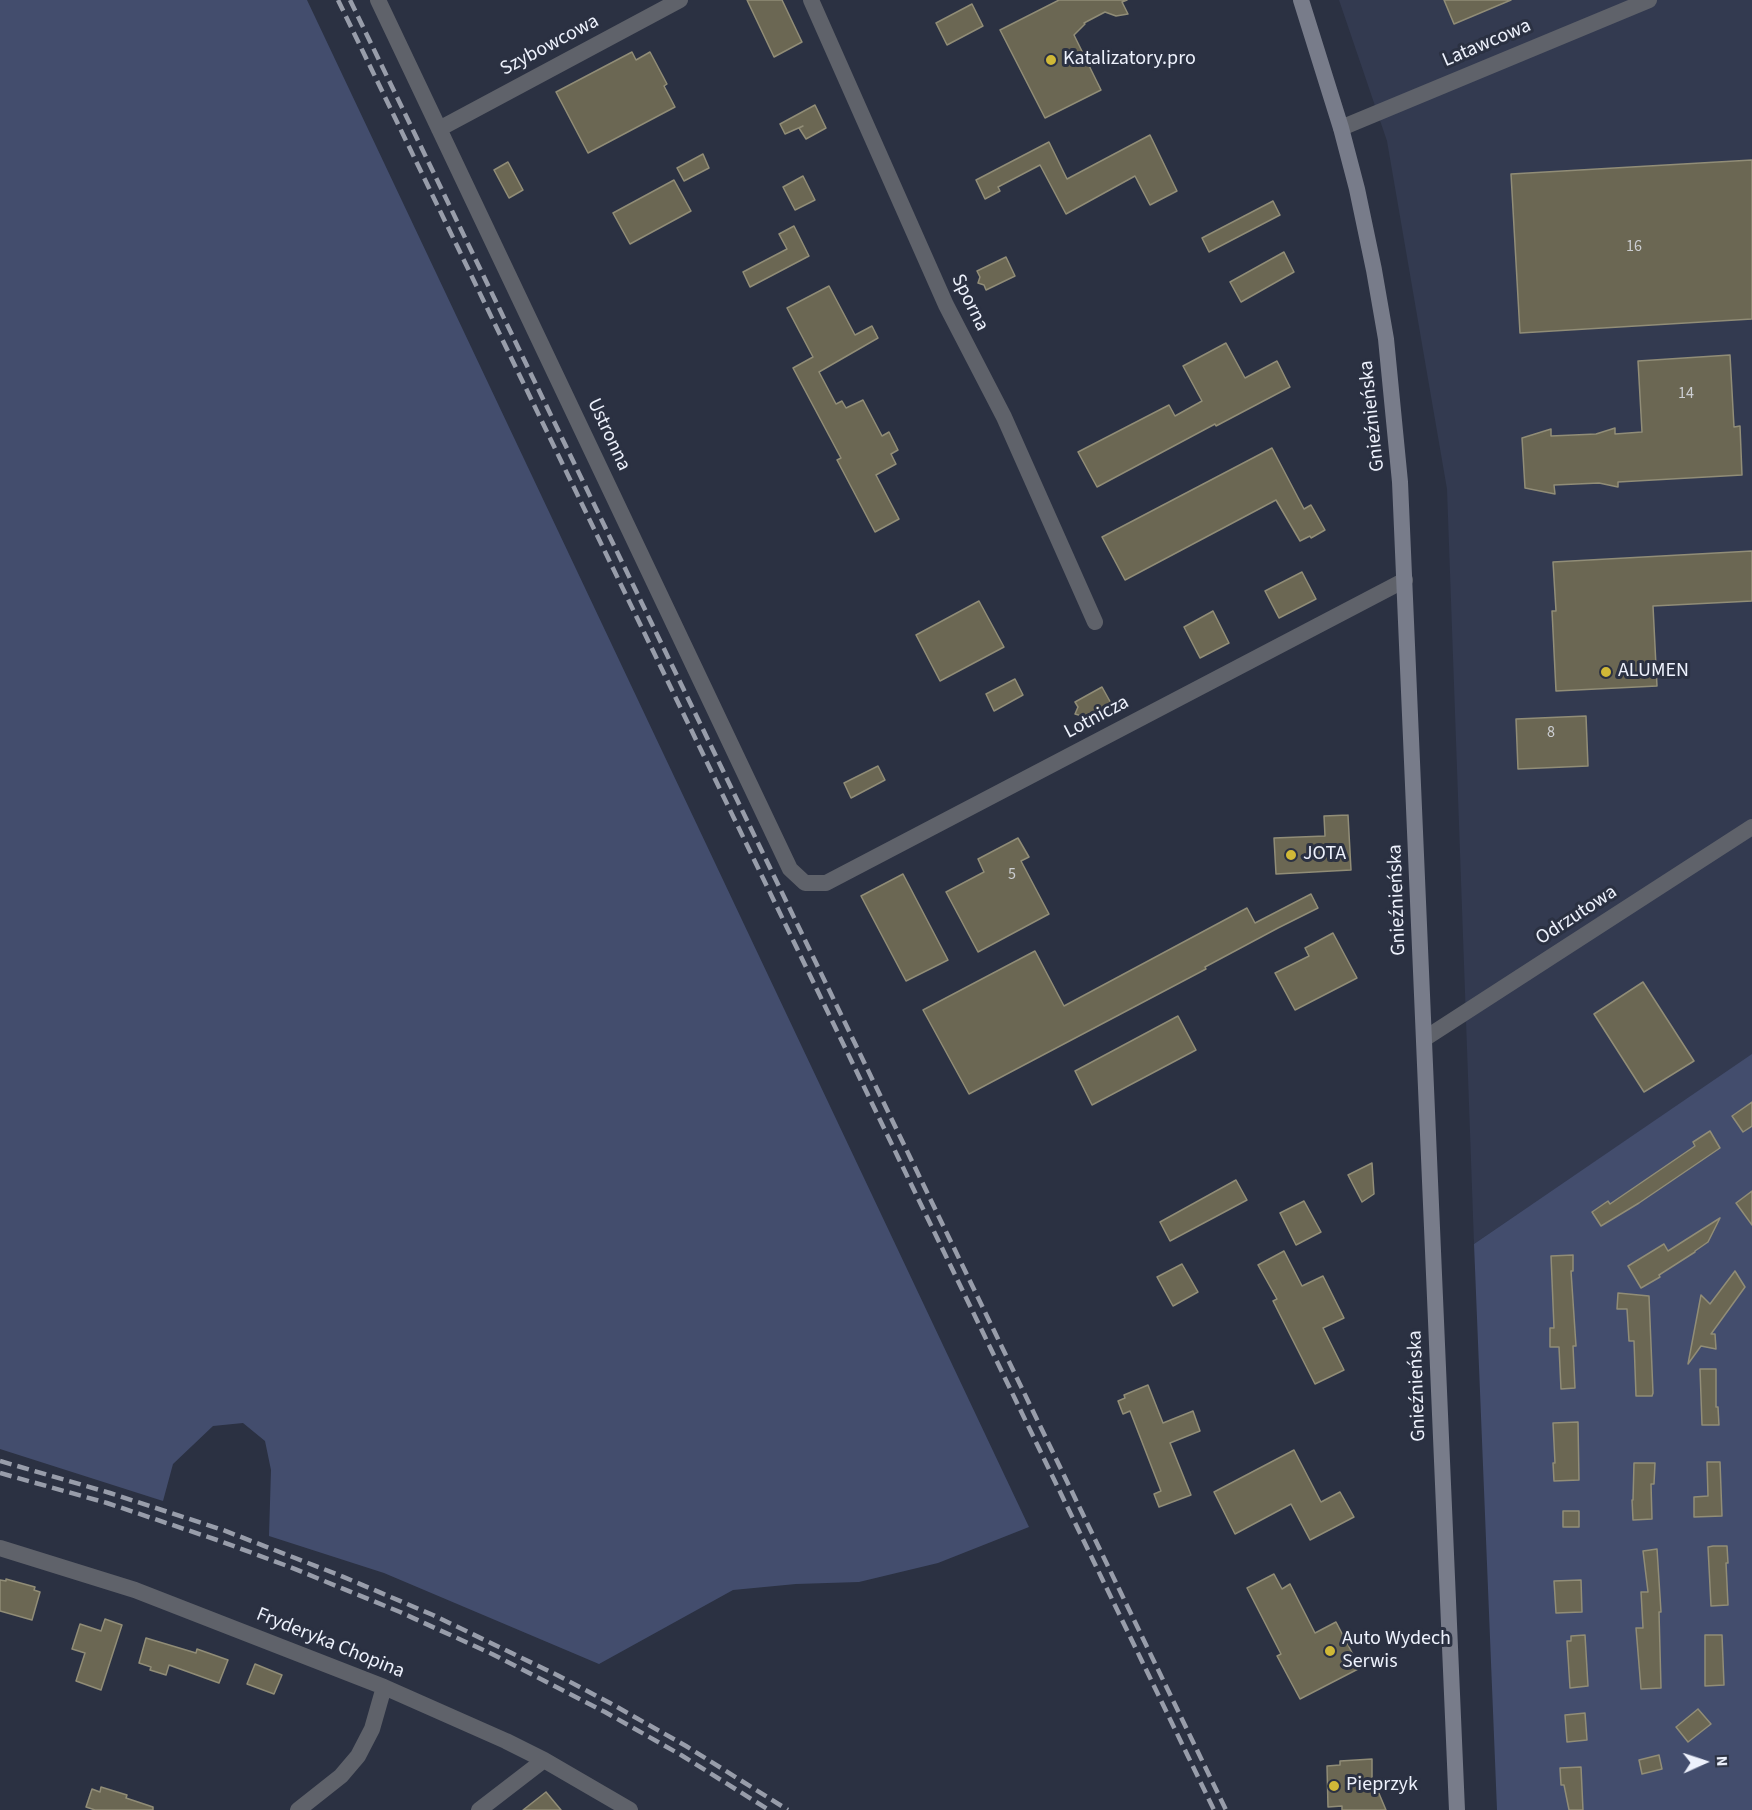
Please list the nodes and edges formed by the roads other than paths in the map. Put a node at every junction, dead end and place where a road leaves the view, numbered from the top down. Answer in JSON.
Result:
{"nodes":[{"id":1,"x":378,"y":0,"type":"edge"},
{"id":2,"x":680,"y":0,"type":"edge"},
{"id":3,"x":811,"y":0,"type":"edge"},
{"id":4,"x":1300,"y":0,"type":"edge"},
{"id":5,"x":1649,"y":0,"type":"edge"},
{"id":6,"x":1341,"y":128,"type":"junction"},
{"id":7,"x":439,"y":129,"type":"junction"},
{"id":8,"x":1405,"y":580,"type":"junction"},
{"id":9,"x":1095,"y":622,"type":"dead end"},
{"id":10,"x":1752,"y":828,"type":"edge"},
{"id":11,"x":806,"y":884,"type":"joint"},
{"id":12,"x":1424,"y":1039,"type":"junction"},
{"id":13,"x":0,"y":1548,"type":"edge"},
{"id":14,"x":384,"y":1687,"type":"junction"},
{"id":15,"x":544,"y":1760,"type":"junction"},
{"id":16,"x":298,"y":1810,"type":"edge"},
{"id":17,"x":479,"y":1810,"type":"edge"},
{"id":18,"x":630,"y":1810,"type":"edge"},
{"id":19,"x":1457,"y":1810,"type":"edge"}],
"edges":[{"from":1,"to":7,"type":"street","name":"Ustronna"},
{"from":2,"to":7,"type":"street","name":"Szybowcowa"},
{"from":3,"to":9,"type":"street","name":"Sporna"},
{"from":4,"to":6,"type":"main road","name":"Gnieźnieńska"},
{"from":5,"to":6,"type":"street","name":"Latawcowa"},
{"from":6,"to":8,"type":"main road","name":"Gnieźnieńska"},
{"from":7,"to":11,"type":"street","name":"Ustronna"},
{"from":8,"to":11,"type":"street","name":"Lotnicza"},
{"from":8,"to":12,"type":"main road","name":"Gnieźnieńska"},
{"from":10,"to":12,"type":"street","name":"Odrzutowa"},
{"from":12,"to":19,"type":"main road","name":"Gnieźnieńska"},
{"from":13,"to":14,"type":"street","name":"Fryderyka Chopina"},
{"from":14,"to":15,"type":"street","name":"Fryderyka Chopina"},
{"from":14,"to":16,"type":"street"},
{"from":15,"to":17,"type":"street"},
{"from":15,"to":18,"type":"street","name":"Fryderyka Chopina"}]}
